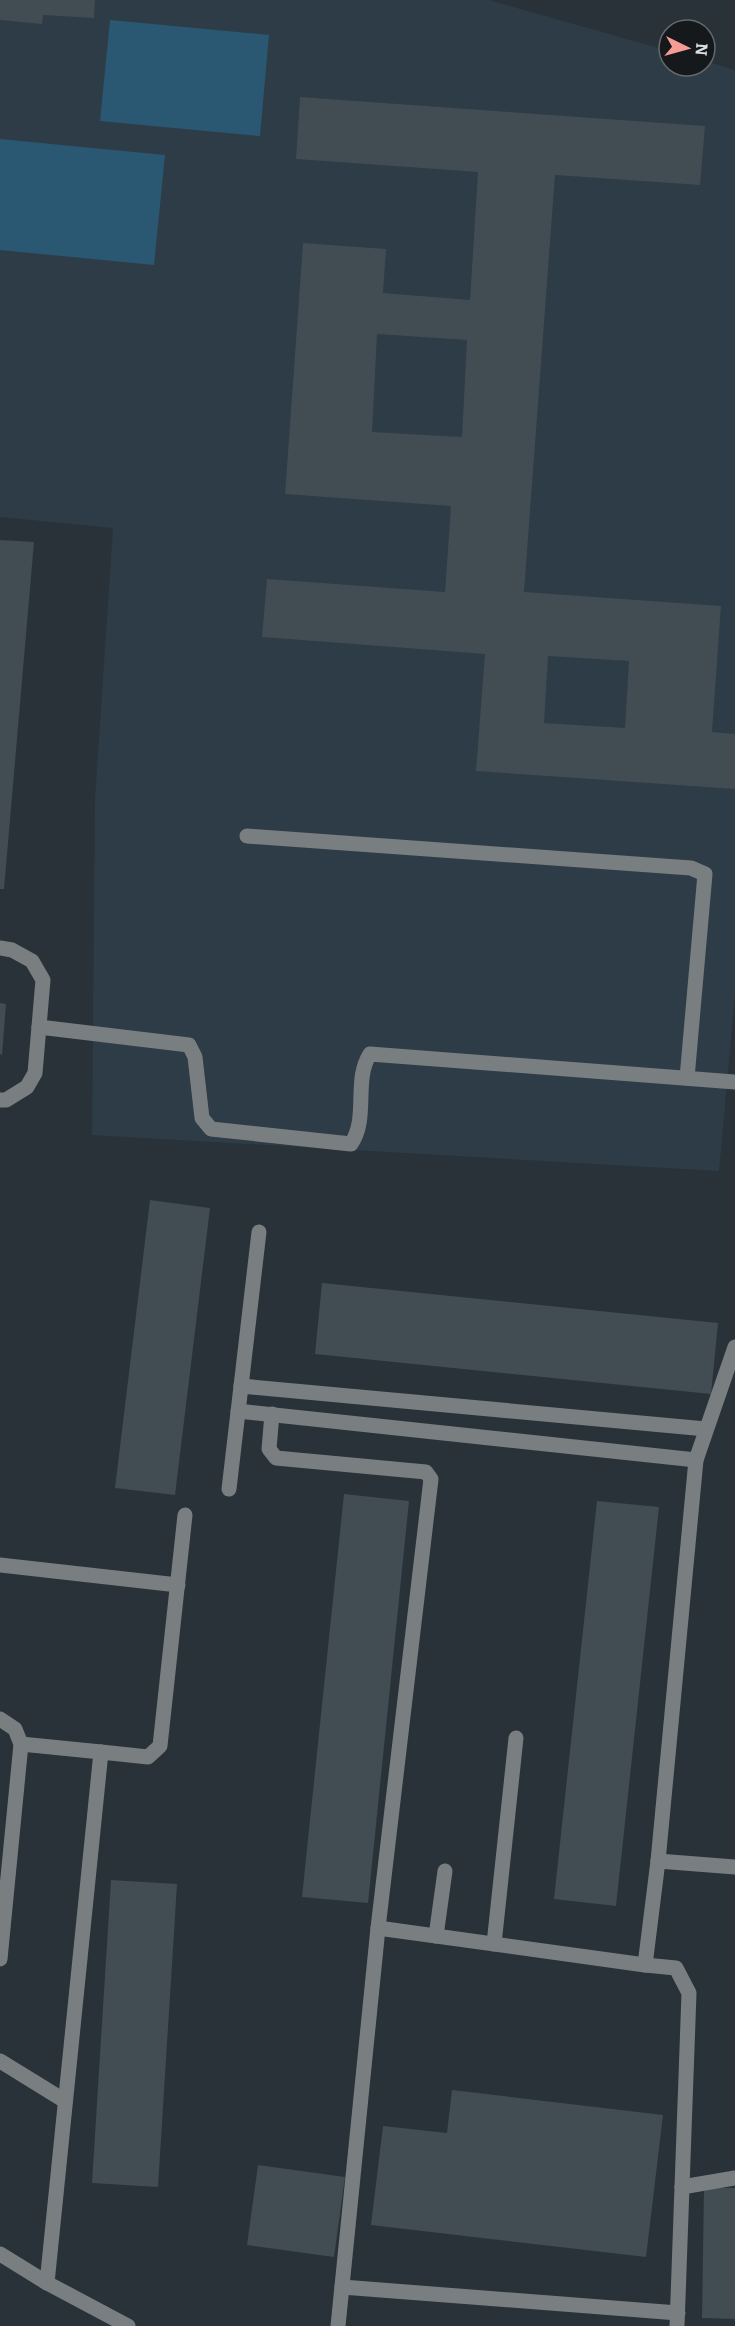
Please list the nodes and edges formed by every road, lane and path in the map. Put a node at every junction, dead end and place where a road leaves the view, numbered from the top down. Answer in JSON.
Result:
{"nodes":[{"id":1,"x":247,"y":836,"type":"dead end"},
{"id":2,"x":0,"y":948,"type":"edge"},
{"id":3,"x":39,"y":1027,"type":"junction"},
{"id":4,"x":687,"y":1078,"type":"junction"},
{"id":5,"x":735,"y":1082,"type":"edge"},
{"id":6,"x":0,"y":1100,"type":"edge"},
{"id":7,"x":259,"y":1232,"type":"dead end"},
{"id":8,"x":735,"y":1347,"type":"edge"},
{"id":9,"x":241,"y":1386,"type":"junction"},
{"id":10,"x":238,"y":1411,"type":"junction"},
{"id":11,"x":272,"y":1414,"type":"junction"},
{"id":12,"x":706,"y":1429,"type":"junction"},
{"id":13,"x":696,"y":1460,"type":"junction"},
{"id":14,"x":229,"y":1489,"type":"dead end"},
{"id":15,"x":185,"y":1515,"type":"dead end"},
{"id":16,"x":0,"y":1565,"type":"edge"},
{"id":17,"x":178,"y":1585,"type":"junction"},
{"id":18,"x":0,"y":1719,"type":"edge"},
{"id":19,"x":516,"y":1738,"type":"dead end"},
{"id":20,"x":21,"y":1744,"type":"junction"},
{"id":21,"x":101,"y":1752,"type":"junction"},
{"id":22,"x":658,"y":1861,"type":"junction"},
{"id":23,"x":735,"y":1867,"type":"edge"},
{"id":24,"x":445,"y":1871,"type":"dead end"},
{"id":25,"x":378,"y":1928,"type":"junction"},
{"id":26,"x":436,"y":1936,"type":"junction"},
{"id":27,"x":494,"y":1944,"type":"junction"},
{"id":28,"x":0,"y":1959,"type":"edge"},
{"id":29,"x":645,"y":1965,"type":"junction"},
{"id":30,"x":0,"y":2061,"type":"edge"},
{"id":31,"x":65,"y":2101,"type":"junction"},
{"id":32,"x":735,"y":2178,"type":"edge"},
{"id":33,"x":682,"y":2187,"type":"junction"},
{"id":34,"x":0,"y":2254,"type":"edge"},
{"id":35,"x":47,"y":2283,"type":"junction"},
{"id":36,"x":342,"y":2286,"type":"junction"},
{"id":37,"x":678,"y":2319,"type":"edge"},
{"id":38,"x":128,"y":2326,"type":"edge"},
{"id":39,"x":338,"y":2326,"type":"edge"}],
"edges":[{"from":1,"to":4,"type":"street"},
{"from":2,"to":3,"type":"street"},
{"from":3,"to":4,"type":"street"},
{"from":3,"to":6,"type":"street"},
{"from":4,"to":5,"type":"street"},
{"from":7,"to":9,"type":"street"},
{"from":8,"to":12,"type":"street"},
{"from":9,"to":10,"type":"street"},
{"from":9,"to":12,"type":"street"},
{"from":10,"to":11,"type":"street"},
{"from":10,"to":14,"type":"street"},
{"from":11,"to":13,"type":"street"},
{"from":11,"to":25,"type":"street"},
{"from":12,"to":13,"type":"street"},
{"from":13,"to":22,"type":"street"},
{"from":15,"to":17,"type":"street"},
{"from":16,"to":17,"type":"street"},
{"from":17,"to":21,"type":"street"},
{"from":18,"to":20,"type":"street"},
{"from":19,"to":27,"type":"street"},
{"from":20,"to":21,"type":"street"},
{"from":20,"to":28,"type":"street"},
{"from":21,"to":31,"type":"street"},
{"from":22,"to":23,"type":"street"},
{"from":22,"to":29,"type":"street"},
{"from":24,"to":26,"type":"street"},
{"from":25,"to":26,"type":"street"},
{"from":25,"to":36,"type":"street"},
{"from":26,"to":27,"type":"street"},
{"from":27,"to":29,"type":"street"},
{"from":29,"to":33,"type":"street"},
{"from":30,"to":31,"type":"street"},
{"from":31,"to":35,"type":"street"},
{"from":32,"to":33,"type":"street"},
{"from":33,"to":37,"type":"street"},
{"from":34,"to":35,"type":"street"},
{"from":35,"to":38,"type":"street"},
{"from":36,"to":37,"type":"street"},
{"from":36,"to":39,"type":"street"}]}
